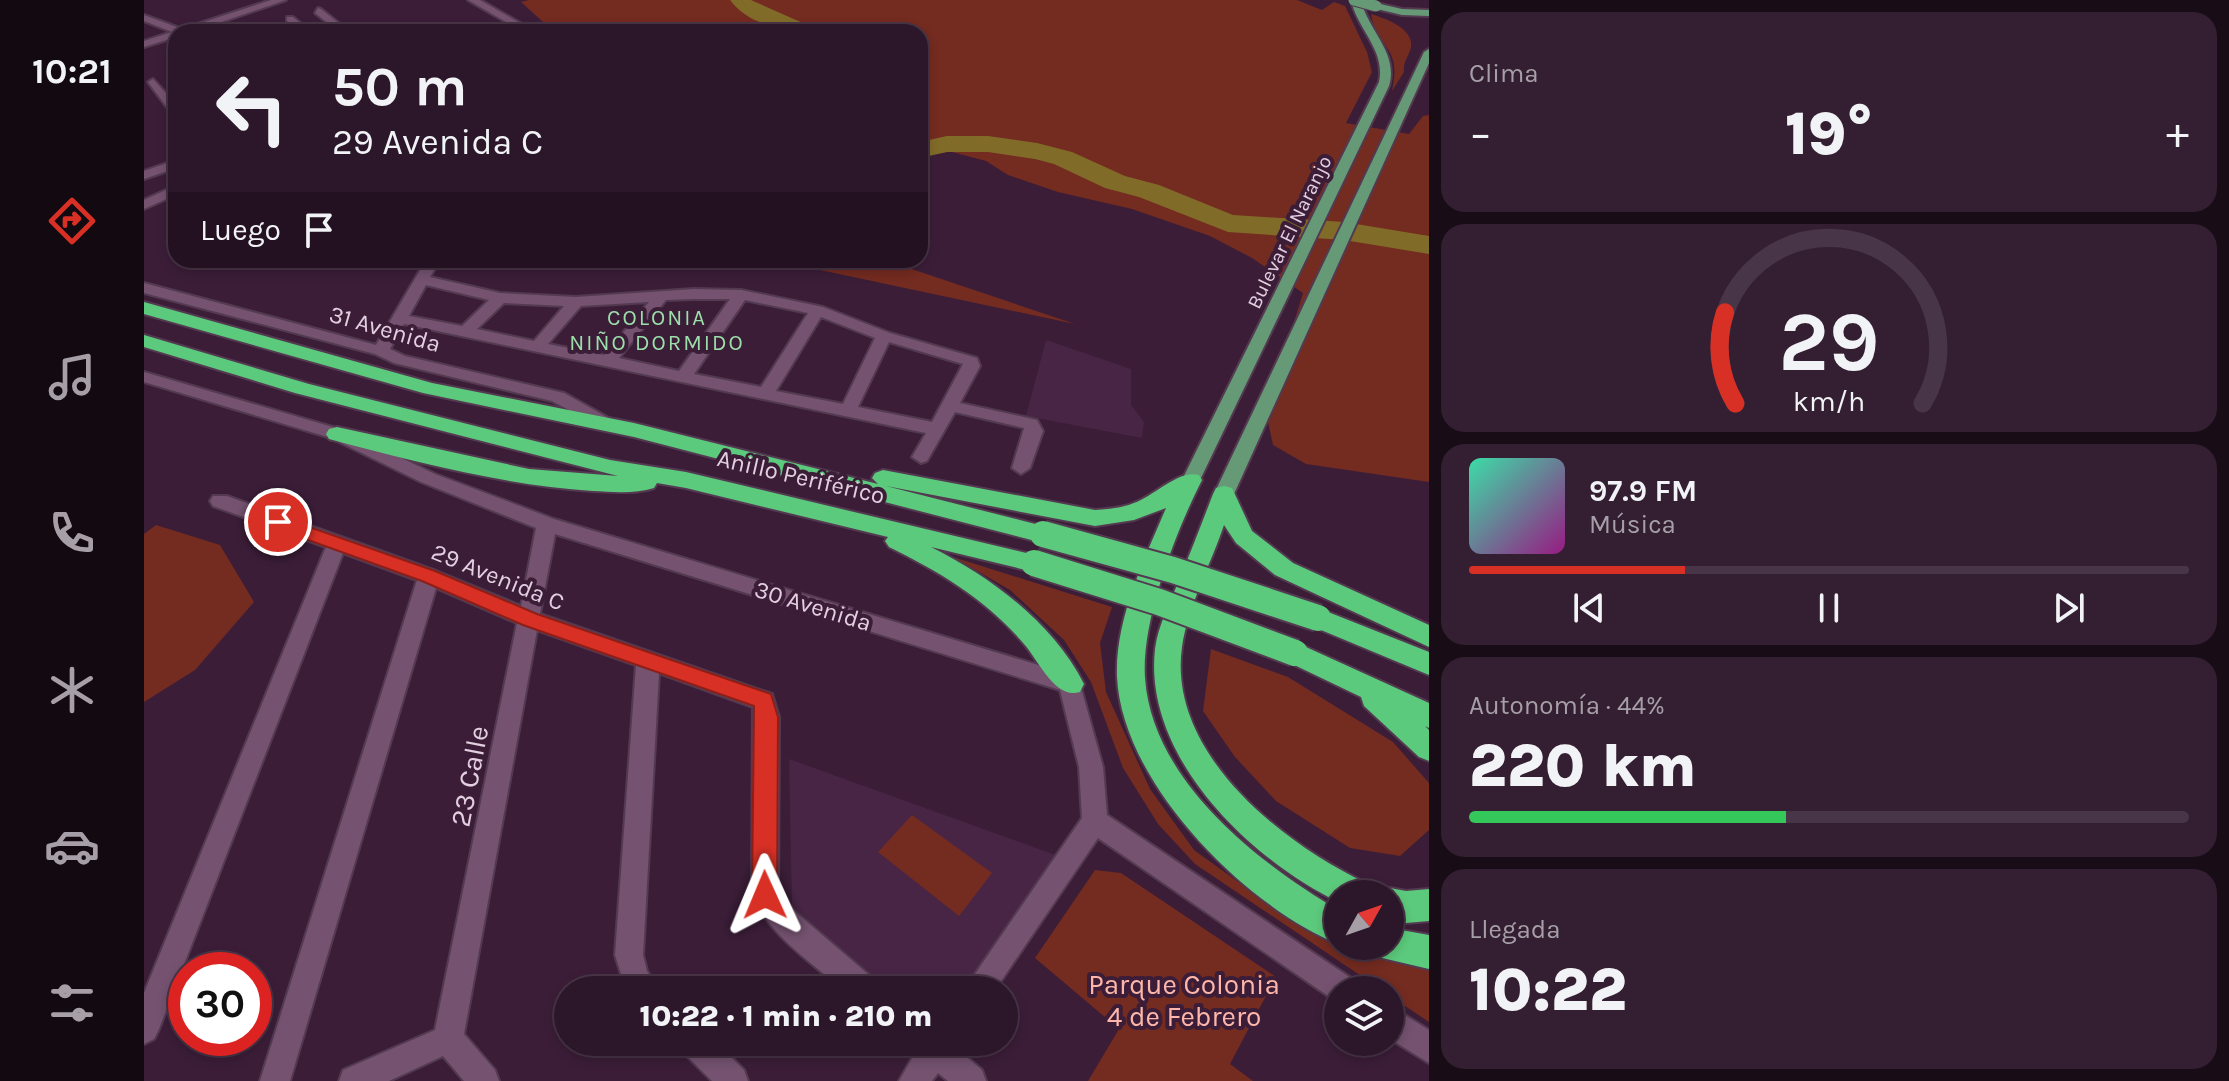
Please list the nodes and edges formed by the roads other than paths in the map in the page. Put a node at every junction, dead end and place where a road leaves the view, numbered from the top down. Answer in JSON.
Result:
{"nodes":[{"id":1,"x":231,"y":0,"type":"edge"},
{"id":2,"x":281,"y":0,"type":"edge"},
{"id":3,"x":473,"y":0,"type":"edge"},
{"id":4,"x":1355,"y":0,"type":"edge"},
{"id":5,"x":255,"y":8,"type":"junction"},
{"id":6,"x":318,"y":11,"type":"dead end"},
{"id":7,"x":1429,"y":13,"type":"edge"},
{"id":8,"x":144,"y":18,"type":"edge"},
{"id":9,"x":290,"y":19,"type":"dead end"},
{"id":10,"x":206,"y":24,"type":"edge"},
{"id":11,"x":296,"y":24,"type":"edge"},
{"id":12,"x":335,"y":24,"type":"edge"},
{"id":13,"x":517,"y":24,"type":"edge"},
{"id":14,"x":168,"y":27,"type":"edge"},
{"id":15,"x":168,"y":36,"type":"edge"},
{"id":16,"x":144,"y":44,"type":"edge"},
{"id":17,"x":1429,"y":52,"type":"edge"},
{"id":18,"x":153,"y":82,"type":"dead end"},
{"id":19,"x":168,"y":102,"type":"edge"},
{"id":20,"x":168,"y":167,"type":"edge"},
{"id":21,"x":144,"y":175,"type":"edge"},
{"id":22,"x":168,"y":193,"type":"dead end"},
{"id":23,"x":144,"y":205,"type":"edge"},
{"id":24,"x":429,"y":268,"type":"edge"},
{"id":25,"x":422,"y":280,"type":"junction"},
{"id":26,"x":144,"y":288,"type":"edge"},
{"id":27,"x":741,"y":295,"type":"junction"},
{"id":28,"x":500,"y":298,"type":"junction"},
{"id":29,"x":660,"y":298,"type":"junction"},
{"id":30,"x":576,"y":302,"type":"junction"},
{"id":31,"x":144,"y":308,"type":"edge"},
{"id":32,"x":818,"y":310,"type":"junction"},
{"id":33,"x":398,"y":318,"type":"junction"},
{"id":34,"x":466,"y":331,"type":"junction"},
{"id":35,"x":884,"y":336,"type":"junction"},
{"id":36,"x":144,"y":341,"type":"edge"},
{"id":37,"x":538,"y":346,"type":"junction"},
{"id":38,"x":381,"y":351,"type":"junction"},
{"id":39,"x":608,"y":361,"type":"junction"},
{"id":40,"x":684,"y":376,"type":"junction"},
{"id":41,"x":144,"y":377,"type":"edge"},
{"id":42,"x":765,"y":394,"type":"junction"},
{"id":43,"x":951,"y":406,"type":"junction"},
{"id":44,"x":849,"y":409,"type":"junction"},
{"id":45,"x":608,"y":425,"type":"junction"},
{"id":46,"x":936,"y":429,"type":"junction"},
{"id":47,"x":337,"y":434,"type":"junction"},
{"id":48,"x":713,"y":450,"type":"junction"},
{"id":49,"x":921,"y":457,"type":"dead end"},
{"id":50,"x":1021,"y":468,"type":"dead end"},
{"id":51,"x":1196,"y":471,"type":"junction"},
{"id":52,"x":686,"y":480,"type":"junction"},
{"id":53,"x":1229,"y":484,"type":"junction"},
{"id":54,"x":220,"y":501,"type":"dead end"},
{"id":55,"x":848,"y":519,"type":"junction"},
{"id":56,"x":547,"y":524,"type":"junction"},
{"id":57,"x":337,"y":543,"type":"junction"},
{"id":58,"x":429,"y":576,"type":"junction"},
{"id":59,"x":530,"y":619,"type":"junction"},
{"id":60,"x":1429,"y":637,"type":"edge"},
{"id":61,"x":648,"y":661,"type":"junction"},
{"id":62,"x":1429,"y":664,"type":"edge"},
{"id":63,"x":1354,"y":680,"type":"junction"},
{"id":64,"x":1070,"y":684,"type":"junction"},
{"id":65,"x":1429,"y":716,"type":"edge"},
{"id":66,"x":1429,"y":748,"type":"edge"},
{"id":67,"x":1095,"y":821,"type":"junction"},
{"id":68,"x":1324,"y":880,"type":"edge"},
{"id":69,"x":1429,"y":905,"type":"edge"},
{"id":70,"x":1404,"y":907,"type":"edge"},
{"id":71,"x":1324,"y":919,"type":"edge"},
{"id":72,"x":1404,"y":948,"type":"edge"},
{"id":73,"x":1429,"y":952,"type":"edge"},
{"id":74,"x":634,"y":976,"type":"edge"},
{"id":75,"x":849,"y":976,"type":"edge"},
{"id":76,"x":988,"y":976,"type":"edge"},
{"id":77,"x":1324,"y":976,"type":"edge"},
{"id":78,"x":144,"y":1029,"type":"edge"},
{"id":79,"x":1404,"y":1031,"type":"edge"},
{"id":80,"x":448,"y":1039,"type":"junction"},
{"id":81,"x":1429,"y":1048,"type":"edge"},
{"id":82,"x":709,"y":1056,"type":"edge"},
{"id":83,"x":928,"y":1056,"type":"edge"},
{"id":84,"x":945,"y":1056,"type":"edge"},
{"id":85,"x":275,"y":1081,"type":"edge"},
{"id":86,"x":354,"y":1081,"type":"edge"},
{"id":87,"x":484,"y":1081,"type":"edge"},
{"id":88,"x":733,"y":1081,"type":"edge"},
{"id":89,"x":914,"y":1081,"type":"edge"},
{"id":90,"x":971,"y":1081,"type":"edge"}],
"edges":[{"from":1,"to":5,"type":"street"},
{"from":2,"to":5,"type":"street"},
{"from":3,"to":13,"type":"street"},
{"from":4,"to":7,"type":"main road","bridge":true},
{"from":4,"to":51,"type":"main road","name":"Bulevar El Naranjo"},
{"from":5,"to":10,"type":"street"},
{"from":6,"to":12,"type":"street"},
{"from":8,"to":14,"type":"street"},
{"from":9,"to":11,"type":"street"},
{"from":15,"to":16,"type":"street"},
{"from":17,"to":53,"type":"main road"},
{"from":18,"to":19,"type":"street"},
{"from":20,"to":21,"type":"street"},
{"from":22,"to":23,"type":"street"},
{"from":24,"to":25,"type":"street"},
{"from":25,"to":28,"type":"street"},
{"from":25,"to":33,"type":"street"},
{"from":26,"to":38,"type":"street","name":"31 Avenida"},
{"from":27,"to":29,"type":"street"},
{"from":27,"to":32,"type":"street"},
{"from":27,"to":40,"type":"street"},
{"from":28,"to":30,"type":"street"},
{"from":28,"to":34,"type":"street"},
{"from":29,"to":30,"type":"street"},
{"from":29,"to":39,"type":"street"},
{"from":30,"to":37,"type":"street"},
{"from":31,"to":45,"type":"highway","name":"Anillo Periférico"},
{"from":32,"to":35,"type":"street"},
{"from":32,"to":42,"type":"street"},
{"from":33,"to":34,"type":"street"},
{"from":33,"to":38,"type":"street"},
{"from":34,"to":37,"type":"street"},
{"from":35,"to":43,"type":"street"},
{"from":35,"to":44,"type":"street"},
{"from":36,"to":52,"type":"highway","name":"Anillo Periférico"},
{"from":37,"to":39,"type":"street"},
{"from":38,"to":45,"type":"street","name":"31 Avenida"},
{"from":39,"to":40,"type":"street"},
{"from":40,"to":42,"type":"street"},
{"from":41,"to":47,"type":"street","name":"30 Avenida"},
{"from":42,"to":44,"type":"street"},
{"from":43,"to":46,"type":"street"},
{"from":43,"to":50,"type":"street"},
{"from":44,"to":46,"type":"street"},
{"from":45,"to":48,"type":"highway","name":"Anillo Periférico"},
{"from":46,"to":49,"type":"street"},
{"from":47,"to":52,"type":"highway"},
{"from":47,"to":56,"type":"street","name":"30 Avenida"},
{"from":48,"to":51,"type":"highway"},
{"from":48,"to":62,"type":"highway","name":"Anillo Periférico","bridge":true},
{"from":51,"to":71,"type":"highway"},
{"from":52,"to":55,"type":"highway","name":"Anillo Periférico"},
{"from":53,"to":60,"type":"highway"},
{"from":53,"to":68,"type":"highway"},
{"from":54,"to":57,"type":"street","name":"29 Avenida C"},
{"from":55,"to":63,"type":"highway","name":"Anillo Periférico","bridge":true},
{"from":55,"to":64,"type":"highway"},
{"from":56,"to":59,"type":"street","name":"23 Calle"},
{"from":56,"to":64,"type":"street","name":"30 Avenida"},
{"from":57,"to":58,"type":"street","name":"29 Avenida C"},
{"from":57,"to":78,"type":"street"},
{"from":58,"to":59,"type":"street","name":"29 Avenida C"},
{"from":58,"to":85,"type":"street"},
{"from":59,"to":61,"type":"street","name":"29 Avenida C"},
{"from":59,"to":80,"type":"street","name":"23 Calle"},
{"from":61,"to":74,"type":"street"},
{"from":61,"to":75,"type":"street","name":"29 Avenida C"},
{"from":63,"to":65,"type":"highway","name":"Anillo Periférico"},
{"from":63,"to":66,"type":"highway"},
{"from":64,"to":67,"type":"street"},
{"from":67,"to":76,"type":"street"},
{"from":67,"to":77,"type":"street"},
{"from":69,"to":70,"type":"highway"},
{"from":72,"to":73,"type":"highway"},
{"from":79,"to":81,"type":"street"},
{"from":80,"to":86,"type":"street"},
{"from":80,"to":87,"type":"street"},
{"from":82,"to":88,"type":"street"},
{"from":83,"to":89,"type":"street"},
{"from":84,"to":90,"type":"street"}]}
